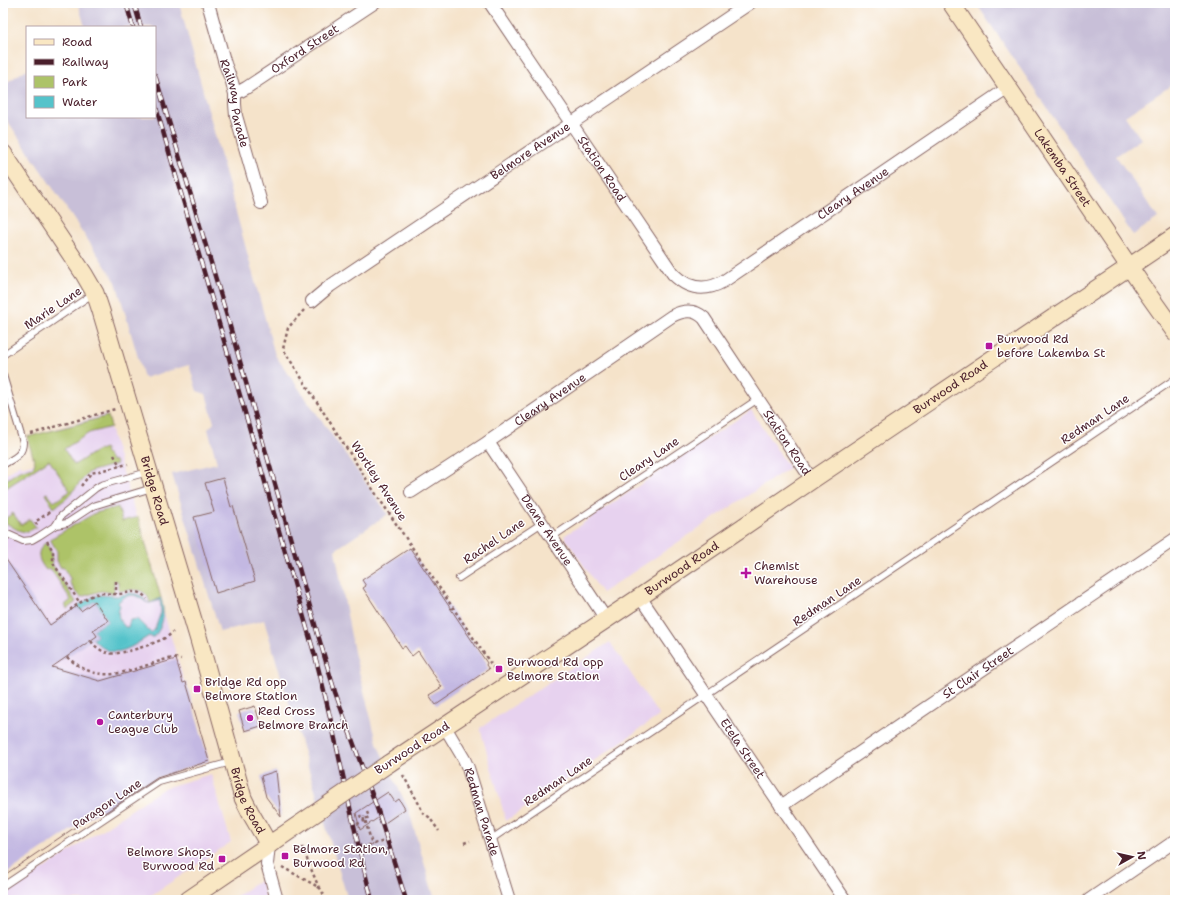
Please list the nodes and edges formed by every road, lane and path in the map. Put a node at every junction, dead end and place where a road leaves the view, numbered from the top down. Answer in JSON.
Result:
{"nodes":[{"id":1,"x":208,"y":3,"type":"edge"},
{"id":2,"x":374,"y":3,"type":"edge"},
{"id":3,"x":490,"y":3,"type":"edge"},
{"id":4,"x":750,"y":3,"type":"edge"},
{"id":5,"x":951,"y":3,"type":"edge"},
{"id":6,"x":1008,"y":88,"type":"junction"},
{"id":7,"x":235,"y":94,"type":"junction"},
{"id":8,"x":572,"y":124,"type":"junction"},
{"id":9,"x":3,"y":154,"type":"edge"},
{"id":10,"x":261,"y":203,"type":"dead end"},
{"id":11,"x":1175,"y":236,"type":"edge"},
{"id":12,"x":1130,"y":267,"type":"junction"},
{"id":13,"x":694,"y":287,"type":"joint"},
{"id":14,"x":95,"y":293,"type":"junction"},
{"id":15,"x":312,"y":301,"type":"joint"},
{"id":16,"x":690,"y":311,"type":"joint"},
{"id":17,"x":1175,"y":332,"type":"edge"},
{"id":18,"x":3,"y":355,"type":"edge"},
{"id":19,"x":3,"y":374,"type":"edge"},
{"id":20,"x":1175,"y":379,"type":"edge"},
{"id":21,"x":758,"y":399,"type":"junction"},
{"id":22,"x":129,"y":404,"type":"junction"},
{"id":23,"x":21,"y":437,"type":"junction"},
{"id":24,"x":488,"y":442,"type":"junction"},
{"id":25,"x":114,"y":456,"type":"dead end"},
{"id":26,"x":3,"y":465,"type":"edge"},
{"id":27,"x":120,"y":466,"type":"dead end"},
{"id":28,"x":152,"y":480,"type":"junction"},
{"id":29,"x":812,"y":480,"type":"junction"},
{"id":30,"x":412,"y":492,"type":"dead end"},
{"id":31,"x":542,"y":523,"type":"junction"},
{"id":32,"x":56,"y":525,"type":"junction"},
{"id":33,"x":3,"y":532,"type":"edge"},
{"id":34,"x":552,"y":537,"type":"junction"},
{"id":35,"x":1175,"y":539,"type":"edge"},
{"id":36,"x":459,"y":578,"type":"dead end"},
{"id":37,"x":116,"y":581,"type":"dead end"},
{"id":38,"x":116,"y":594,"type":"junction"},
{"id":39,"x":640,"y":597,"type":"junction"},
{"id":40,"x":147,"y":599,"type":"dead end"},
{"id":41,"x":72,"y":610,"type":"dead end"},
{"id":42,"x":606,"y":619,"type":"junction"},
{"id":43,"x":173,"y":632,"type":"dead end"},
{"id":44,"x":91,"y":641,"type":"dead end"},
{"id":45,"x":67,"y":657,"type":"dead end"},
{"id":46,"x":181,"y":659,"type":"dead end"},
{"id":47,"x":495,"y":670,"type":"dead end"},
{"id":48,"x":707,"y":695,"type":"junction"},
{"id":49,"x":445,"y":727,"type":"junction"},
{"id":50,"x":232,"y":762,"type":"junction"},
{"id":51,"x":403,"y":775,"type":"dead end"},
{"id":52,"x":781,"y":806,"type":"junction"},
{"id":53,"x":367,"y":812,"type":"dead end"},
{"id":54,"x":360,"y":815,"type":"dead end"},
{"id":55,"x":365,"y":817,"type":"junction"},
{"id":56,"x":357,"y":824,"type":"dead end"},
{"id":57,"x":439,"y":831,"type":"dead end"},
{"id":58,"x":490,"y":840,"type":"junction"},
{"id":59,"x":470,"y":841,"type":"dead end"},
{"id":60,"x":1175,"y":841,"type":"edge"},
{"id":61,"x":385,"y":842,"type":"dead end"},
{"id":62,"x":464,"y":843,"type":"dead end"},
{"id":63,"x":269,"y":845,"type":"junction"},
{"id":64,"x":372,"y":845,"type":"junction"},
{"id":65,"x":302,"y":847,"type":"dead end"},
{"id":66,"x":362,"y":847,"type":"dead end"},
{"id":67,"x":280,"y":866,"type":"dead end"},
{"id":68,"x":3,"y":886,"type":"edge"},
{"id":69,"x":320,"y":888,"type":"junction"},
{"id":70,"x":324,"y":895,"type":"dead end"},
{"id":71,"x":188,"y":900,"type":"edge"},
{"id":72,"x":277,"y":900,"type":"edge"},
{"id":73,"x":509,"y":900,"type":"edge"},
{"id":74,"x":845,"y":900,"type":"edge"},
{"id":75,"x":1089,"y":900,"type":"edge"}],
"edges":[{"from":1,"to":7,"type":"street","name":"Railway Parade"},
{"from":2,"to":7,"type":"street","name":"Oxford Street"},
{"from":3,"to":8,"type":"street","name":"Station Road"},
{"from":4,"to":8,"type":"street","name":"Belmore Avenue"},
{"from":5,"to":6,"type":"main road","name":"Lakemba Street"},
{"from":6,"to":12,"type":"main road","name":"Lakemba Street"},
{"from":6,"to":13,"type":"street","name":"Cleary Avenue"},
{"from":7,"to":10,"type":"street","name":"Railway Parade"},
{"from":8,"to":13,"type":"street","name":"Station Road"},
{"from":8,"to":15,"type":"street","name":"Belmore Avenue"},
{"from":9,"to":14,"type":"main road","name":"Bridge Road"},
{"from":11,"to":12,"type":"main road","name":"Burwood Road"},
{"from":12,"to":17,"type":"main road","name":"Lakemba Street"},
{"from":12,"to":29,"type":"main road","name":"Burwood Road"},
{"from":14,"to":18,"type":"lane","name":"Marie Lane"},
{"from":14,"to":22,"type":"main road","name":"Bridge Road"},
{"from":15,"to":47,"type":"path","name":"Wortley Avenue"},
{"from":16,"to":21,"type":"street","name":"Station Road"},
{"from":16,"to":24,"type":"street","name":"Cleary Avenue"},
{"from":19,"to":23,"type":"lane"},
{"from":20,"to":48,"type":"lane","name":"Redman Lane"},
{"from":21,"to":29,"type":"street","name":"Station Road"},
{"from":21,"to":34,"type":"lane","name":"Cleary Lane"},
{"from":22,"to":23,"type":"path"},
{"from":22,"to":28,"type":"main road","name":"Bridge Road"},
{"from":23,"to":26,"type":"lane"},
{"from":24,"to":30,"type":"street","name":"Cleary Avenue"},
{"from":24,"to":31,"type":"street","name":"Deane Avenue"},
{"from":25,"to":27,"type":"path"},
{"from":28,"to":32,"type":"lane"},
{"from":28,"to":32,"type":"lane"},
{"from":28,"to":50,"type":"main road","name":"Bridge Road"},
{"from":29,"to":39,"type":"main road","name":"Burwood Road"},
{"from":31,"to":34,"type":"street","name":"Deane Avenue"},
{"from":31,"to":36,"type":"lane","name":"Rachel Lane"},
{"from":32,"to":33,"type":"lane"},
{"from":34,"to":42,"type":"street","name":"Deane Avenue"},
{"from":35,"to":52,"type":"street","name":"St Clair Street"},
{"from":37,"to":38,"type":"path"},
{"from":38,"to":40,"type":"path"},
{"from":38,"to":41,"type":"path"},
{"from":39,"to":42,"type":"main road","name":"Burwood Road"},
{"from":39,"to":48,"type":"street","name":"Etela Street"},
{"from":42,"to":49,"type":"main road","name":"Burwood Road"},
{"from":43,"to":44,"type":"path"},
{"from":45,"to":46,"type":"path"},
{"from":48,"to":52,"type":"street","name":"Etela Street"},
{"from":48,"to":58,"type":"lane","name":"Redman Lane"},
{"from":49,"to":58,"type":"street","name":"Redman Parade"},
{"from":49,"to":63,"type":"main road","name":"Burwood Road","bridge":true},
{"from":50,"to":63,"type":"main road","name":"Bridge Road"},
{"from":50,"to":68,"type":"lane","name":"Paragon Lane"},
{"from":51,"to":57,"type":"path"},
{"from":52,"to":74,"type":"street","name":"Etela Street"},
{"from":53,"to":55,"type":"path"},
{"from":54,"to":55,"type":"path"},
{"from":55,"to":56,"type":"path"},
{"from":55,"to":64,"type":"path"},
{"from":58,"to":73,"type":"street","name":"Redman Parade"},
{"from":59,"to":62,"type":"path"},
{"from":60,"to":75,"type":"street"},
{"from":61,"to":64,"type":"path"},
{"from":63,"to":71,"type":"main road","name":"Burwood Road"},
{"from":63,"to":72,"type":"street"},
{"from":64,"to":66,"type":"path"},
{"from":65,"to":69,"type":"path"},
{"from":67,"to":69,"type":"path"},
{"from":69,"to":70,"type":"path"}]}
